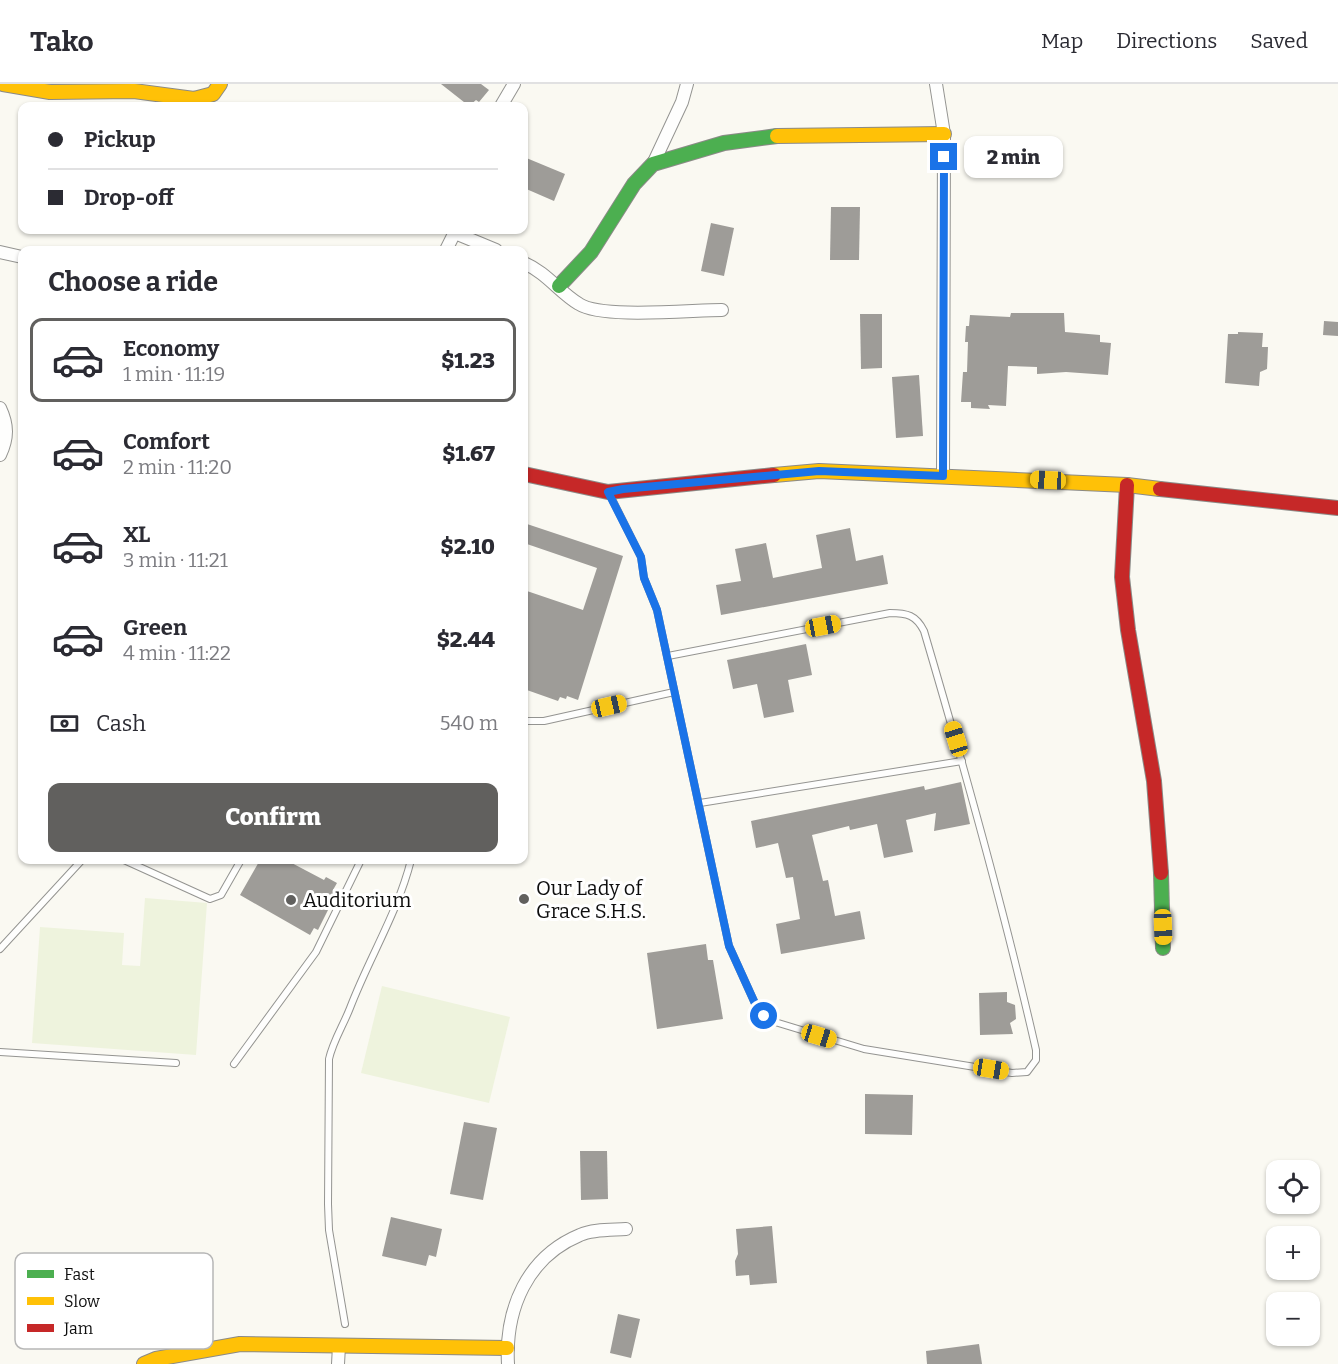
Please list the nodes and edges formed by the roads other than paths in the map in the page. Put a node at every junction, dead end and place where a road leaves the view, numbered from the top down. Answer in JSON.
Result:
{"nodes":[{"id":1,"x":3,"y":84,"type":"edge"},
{"id":2,"x":220,"y":84,"type":"edge"},
{"id":3,"x":514,"y":84,"type":"edge"},
{"id":4,"x":687,"y":84,"type":"edge"},
{"id":5,"x":936,"y":84,"type":"edge"},
{"id":6,"x":503,"y":102,"type":"edge"},
{"id":7,"x":944,"y":134,"type":"junction"},
{"id":8,"x":653,"y":164,"type":"junction"},
{"id":9,"x":462,"y":234,"type":"edge"},
{"id":10,"x":488,"y":246,"type":"edge"},
{"id":11,"x":0,"y":252,"type":"edge"},
{"id":12,"x":18,"y":256,"type":"edge"},
{"id":13,"x":528,"y":265,"type":"edge"},
{"id":14,"x":559,"y":286,"type":"junction"},
{"id":15,"x":722,"y":310,"type":"dead end"},
{"id":16,"x":0,"y":408,"type":"edge"},
{"id":17,"x":0,"y":455,"type":"edge"},
{"id":18,"x":528,"y":475,"type":"edge"},
{"id":19,"x":943,"y":476,"type":"junction"},
{"id":20,"x":1127,"y":485,"type":"junction"},
{"id":21,"x":608,"y":492,"type":"junction"},
{"id":22,"x":1338,"y":508,"type":"edge"},
{"id":23,"x":668,"y":656,"type":"junction"},
{"id":24,"x":674,"y":692,"type":"junction"},
{"id":25,"x":528,"y":721,"type":"edge"},
{"id":26,"x":962,"y":761,"type":"junction"},
{"id":27,"x":700,"y":802,"type":"junction"},
{"id":28,"x":78,"y":864,"type":"edge"},
{"id":29,"x":133,"y":864,"type":"edge"},
{"id":30,"x":239,"y":864,"type":"edge"},
{"id":31,"x":359,"y":864,"type":"edge"},
{"id":32,"x":408,"y":864,"type":"edge"},
{"id":33,"x":1163,"y":948,"type":"dead end"},
{"id":34,"x":0,"y":949,"type":"edge"},
{"id":35,"x":0,"y":1052,"type":"edge"},
{"id":36,"x":176,"y":1063,"type":"dead end"},
{"id":37,"x":234,"y":1064,"type":"dead end"},
{"id":38,"x":626,"y":1229,"type":"dead end"},
{"id":39,"x":345,"y":1324,"type":"dead end"},
{"id":40,"x":339,"y":1346,"type":"junction"},
{"id":41,"x":507,"y":1348,"type":"junction"},
{"id":42,"x":152,"y":1362,"type":"edge"},
{"id":43,"x":338,"y":1364,"type":"edge"},
{"id":44,"x":508,"y":1364,"type":"edge"}],
"edges":[{"from":1,"to":2,"type":"street"},
{"from":3,"to":6,"type":"street"},
{"from":4,"to":8,"type":"street"},
{"from":5,"to":7,"type":"street"},
{"from":7,"to":8,"type":"street"},
{"from":7,"to":19,"type":"street"},
{"from":8,"to":14,"type":"street"},
{"from":9,"to":10,"type":"street"},
{"from":11,"to":12,"type":"street"},
{"from":13,"to":14,"type":"street"},
{"from":14,"to":15,"type":"street"},
{"from":16,"to":17,"type":"street"},
{"from":18,"to":21,"type":"street"},
{"from":19,"to":20,"type":"street"},
{"from":19,"to":21,"type":"street"},
{"from":20,"to":22,"type":"street"},
{"from":20,"to":33,"type":"street"},
{"from":21,"to":23,"type":"lane"},
{"from":23,"to":24,"type":"lane"},
{"from":23,"to":26,"type":"lane"},
{"from":24,"to":25,"type":"lane"},
{"from":24,"to":27,"type":"lane"},
{"from":26,"to":27,"type":"lane"},
{"from":26,"to":27,"type":"lane"},
{"from":28,"to":34,"type":"lane"},
{"from":29,"to":30,"type":"lane"},
{"from":31,"to":37,"type":"lane"},
{"from":32,"to":39,"type":"lane"},
{"from":35,"to":36,"type":"lane"},
{"from":38,"to":41,"type":"street"},
{"from":40,"to":41,"type":"street"},
{"from":40,"to":42,"type":"street"},
{"from":40,"to":43,"type":"street"},
{"from":41,"to":44,"type":"street"}]}
